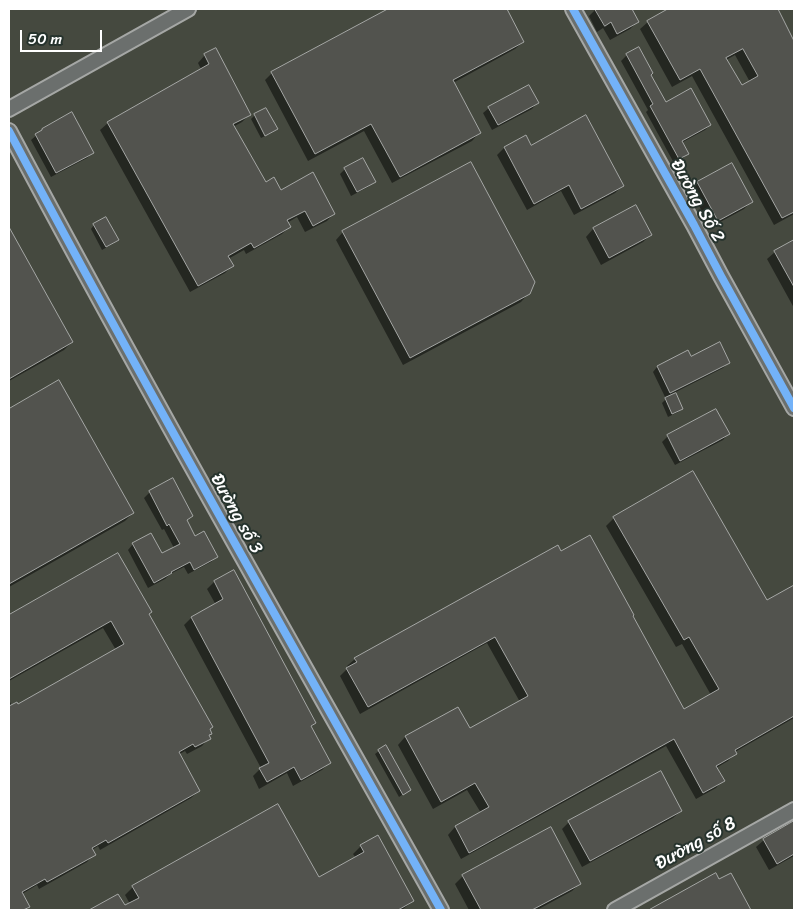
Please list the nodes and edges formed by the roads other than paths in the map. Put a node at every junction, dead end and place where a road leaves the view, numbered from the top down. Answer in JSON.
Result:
{"nodes":[{"id":1,"x":188,"y":9,"type":"edge"},
{"id":2,"x":573,"y":9,"type":"edge"},
{"id":3,"x":9,"y":109,"type":"edge"},
{"id":4,"x":9,"y":131,"type":"edge"},
{"id":5,"x":794,"y":408,"type":"edge"},
{"id":6,"x":794,"y":810,"type":"edge"},
{"id":7,"x":441,"y":910,"type":"edge"},
{"id":8,"x":615,"y":910,"type":"edge"}],
"edges":[{"from":1,"to":3,"type":"street"},
{"from":2,"to":5,"type":"street","name":"Đường Số 2"},
{"from":4,"to":7,"type":"street","name":"Đường số 3"},
{"from":6,"to":8,"type":"street","name":"Đường số 8"}]}
